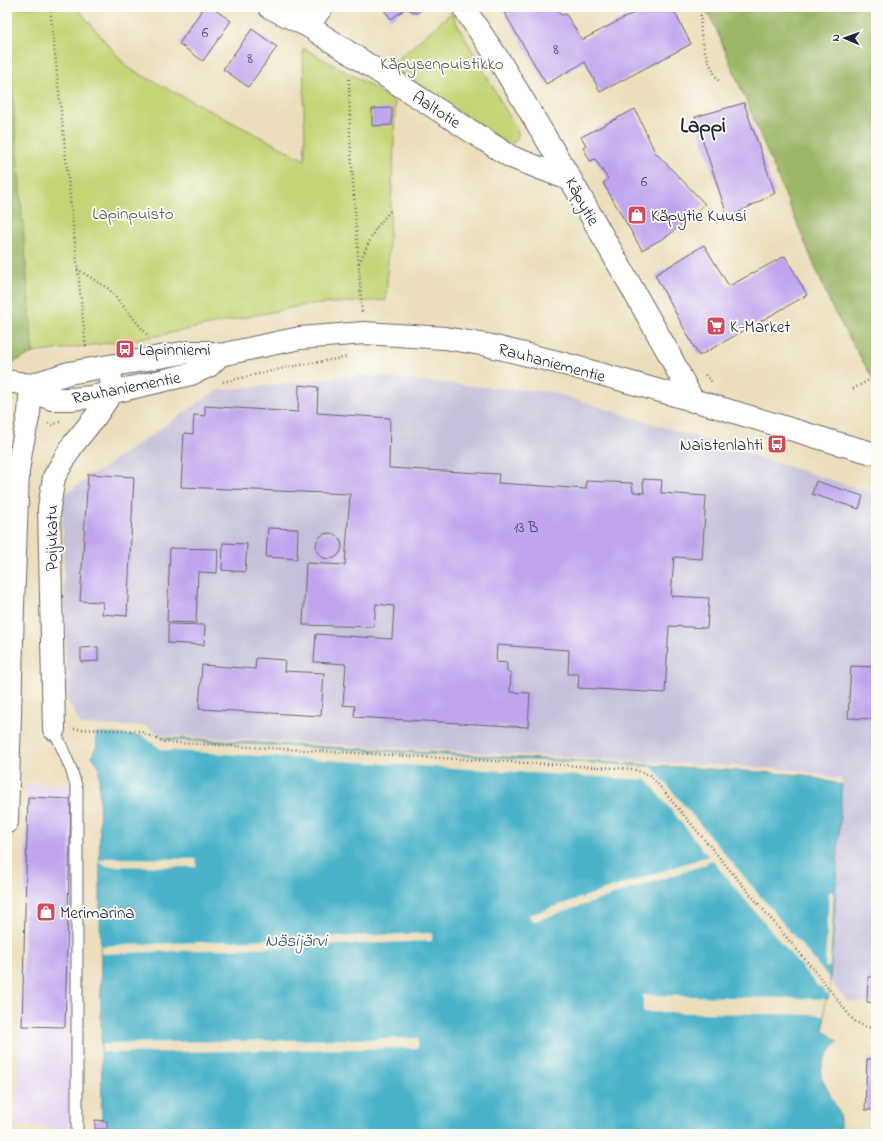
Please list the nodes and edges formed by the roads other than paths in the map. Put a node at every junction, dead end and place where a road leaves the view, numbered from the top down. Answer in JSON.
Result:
{"nodes":[{"id":1,"x":269,"y":7,"type":"edge"},
{"id":2,"x":322,"y":7,"type":"edge"},
{"id":3,"x":463,"y":7,"type":"edge"},
{"id":4,"x":308,"y":26,"type":"junction"},
{"id":5,"x":571,"y":180,"type":"junction"},
{"id":6,"x":220,"y":355,"type":"junction"},
{"id":7,"x":110,"y":366,"type":"junction"},
{"id":8,"x":7,"y":382,"type":"edge"},
{"id":9,"x":31,"y":384,"type":"junction"},
{"id":10,"x":112,"y":392,"type":"junction"},
{"id":11,"x":693,"y":401,"type":"junction"},
{"id":12,"x":876,"y":454,"type":"edge"},
{"id":13,"x":10,"y":608,"type":"edge"},
{"id":14,"x":54,"y":729,"type":"joint"},
{"id":15,"x":7,"y":822,"type":"edge"},
{"id":16,"x":77,"y":1134,"type":"edge"}],
"edges":[{"from":1,"to":4,"type":"street","name":"Aaltotie"},
{"from":2,"to":4,"type":"street"},
{"from":3,"to":5,"type":"street","name":"Käpytie"},
{"from":4,"to":5,"type":"street","name":"Aaltotie"},
{"from":5,"to":11,"type":"street","name":"Käpytie"},
{"from":6,"to":7,"type":"street","name":"Rauhaniementie"},
{"from":6,"to":10,"type":"street","name":"Rauhaniementie"},
{"from":6,"to":11,"type":"street","name":"Rauhaniementie"},
{"from":7,"to":9,"type":"street","name":"Rauhaniementie"},
{"from":7,"to":10,"type":"street"},
{"from":8,"to":9,"type":"street","name":"Rauhaniementie"},
{"from":9,"to":10,"type":"street","name":"Rauhaniementie"},
{"from":9,"to":13,"type":"street"},
{"from":10,"to":14,"type":"street","name":"Poijukatu"},
{"from":11,"to":12,"type":"street","name":"Rauhaniementie"},
{"from":13,"to":15,"type":"street"},
{"from":14,"to":16,"type":"lane"}]}
